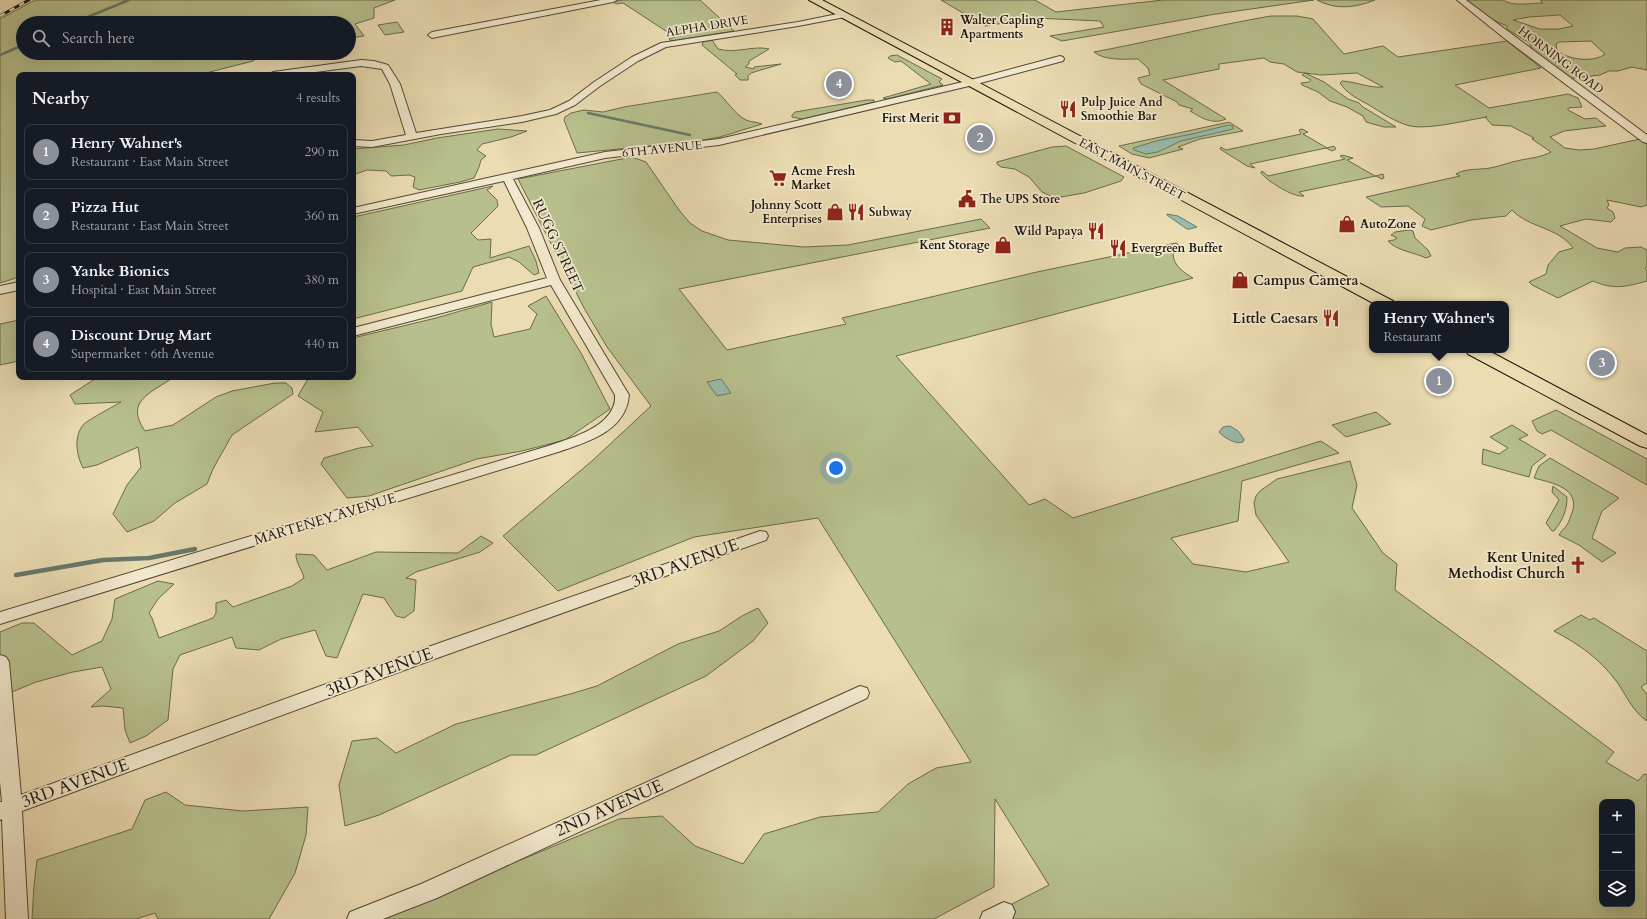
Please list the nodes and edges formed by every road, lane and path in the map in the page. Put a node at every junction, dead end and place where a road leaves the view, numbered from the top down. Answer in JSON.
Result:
{"nodes":[{"id":1,"x":613,"y":0,"type":"edge"},
{"id":2,"x":814,"y":0,"type":"edge"},
{"id":3,"x":1461,"y":0,"type":"edge"},
{"id":4,"x":842,"y":15,"type":"junction"},
{"id":5,"x":432,"y":34,"type":"dead end"},
{"id":6,"x":1060,"y":59,"type":"dead end"},
{"id":7,"x":295,"y":72,"type":"edge"},
{"id":8,"x":969,"y":83,"type":"junction"},
{"id":9,"x":412,"y":137,"type":"junction"},
{"id":10,"x":1647,"y":140,"type":"edge"},
{"id":11,"x":356,"y":143,"type":"edge"},
{"id":12,"x":507,"y":176,"type":"junction"},
{"id":13,"x":356,"y":210,"type":"edge"},
{"id":14,"x":554,"y":280,"type":"junction"},
{"id":15,"x":16,"y":287,"type":"edge"},
{"id":16,"x":0,"y":290,"type":"edge"},
{"id":17,"x":1381,"y":301,"type":"edge"},
{"id":18,"x":356,"y":331,"type":"edge"},
{"id":19,"x":1480,"y":353,"type":"edge"},
{"id":20,"x":619,"y":390,"type":"joint"},
{"id":21,"x":1647,"y":442,"type":"edge"},
{"id":22,"x":760,"y":536,"type":"dead end"},
{"id":23,"x":0,"y":618,"type":"edge"},
{"id":24,"x":0,"y":662,"type":"edge"},
{"id":25,"x":860,"y":693,"type":"dead end"},
{"id":26,"x":6,"y":808,"type":"edge"},
{"id":27,"x":17,"y":919,"type":"edge"},
{"id":28,"x":358,"y":919,"type":"edge"}],
"edges":[{"from":1,"to":5,"type":"street"},
{"from":2,"to":4,"type":"main road","name":"EAST MAIN STREET"},
{"from":3,"to":10,"type":"street","name":"HORNING ROAD"},
{"from":4,"to":8,"type":"main road","name":"EAST MAIN STREET"},
{"from":4,"to":9,"type":"street","name":"ALPHA DRIVE"},
{"from":6,"to":8,"type":"street","name":"6TH AVENUE"},
{"from":7,"to":9,"type":"street"},
{"from":8,"to":12,"type":"street","name":"6TH AVENUE"},
{"from":8,"to":17,"type":"main road","name":"EAST MAIN STREET"},
{"from":9,"to":11,"type":"street","name":"ALPHA DRIVE"},
{"from":12,"to":13,"type":"street","name":"6TH AVENUE"},
{"from":12,"to":14,"type":"street","name":"RUGG STREET"},
{"from":14,"to":18,"type":"street"},
{"from":14,"to":20,"type":"street","name":"RUGG STREET"},
{"from":15,"to":16,"type":"street"},
{"from":19,"to":21,"type":"main road"},
{"from":20,"to":23,"type":"street","name":"MARTENEY AVENUE"},
{"from":22,"to":26,"type":"street","name":"3RD AVENUE"},
{"from":24,"to":26,"type":"street"},
{"from":25,"to":28,"type":"street","name":"2ND AVENUE"},
{"from":26,"to":27,"type":"street"}]}
